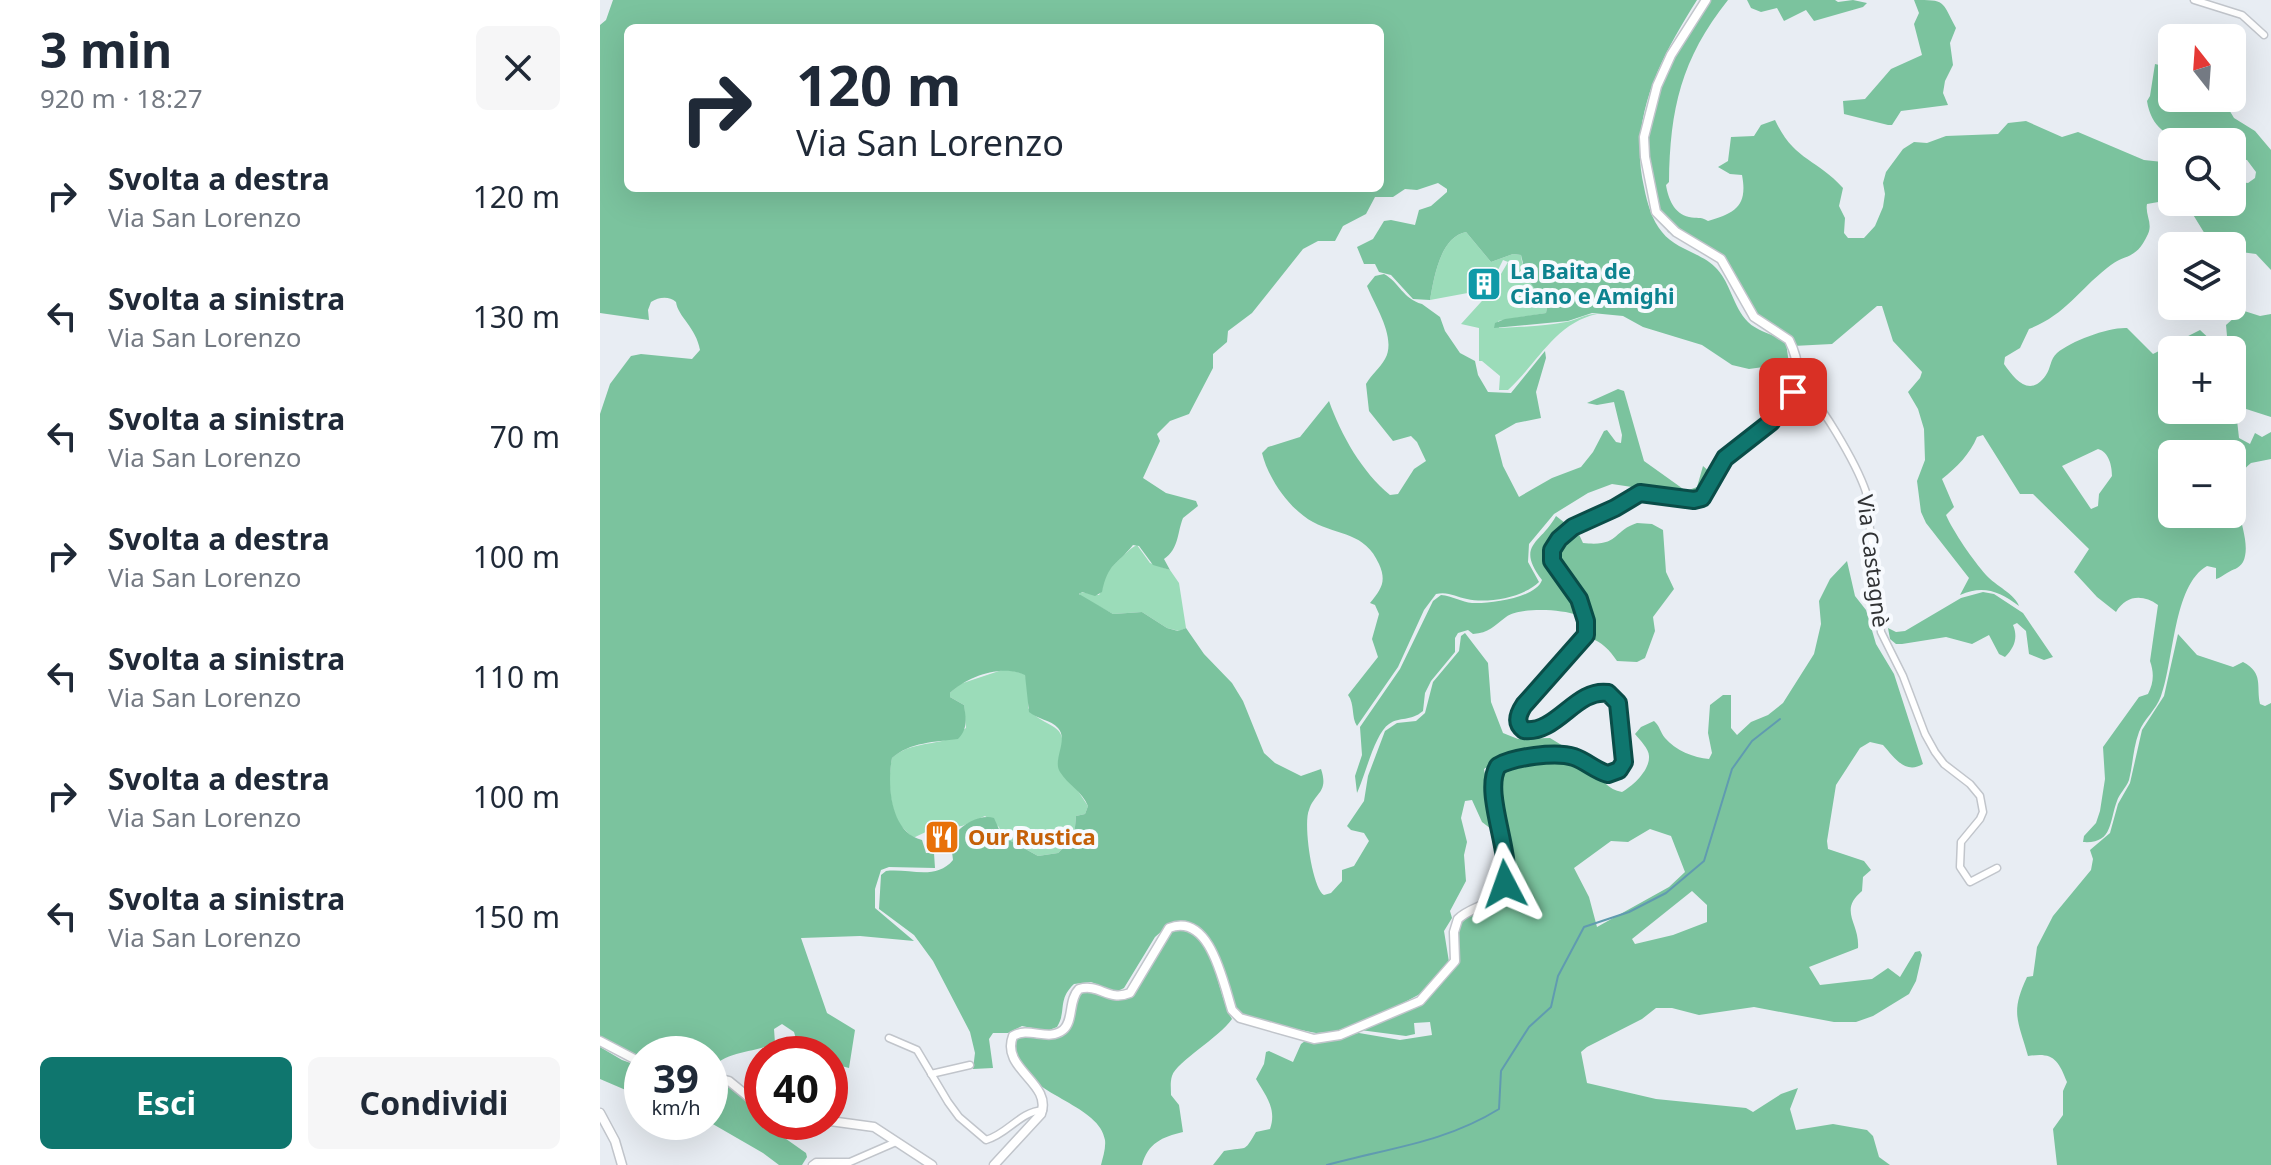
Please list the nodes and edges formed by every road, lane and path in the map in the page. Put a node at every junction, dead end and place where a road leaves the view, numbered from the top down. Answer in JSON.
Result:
{"nodes":[{"id":1,"x":1706,"y":0,"type":"edge"},
{"id":2,"x":2194,"y":0,"type":"edge"},
{"id":3,"x":2264,"y":35,"type":"dead end"},
{"id":4,"x":1796,"y":384,"type":"junction"},
{"id":5,"x":1997,"y":868,"type":"dead end"},
{"id":6,"x":889,"y":1038,"type":"dead end"},
{"id":7,"x":600,"y":1041,"type":"edge"},
{"id":8,"x":624,"y":1054,"type":"edge"},
{"id":9,"x":970,"y":1065,"type":"dead end"},
{"id":10,"x":931,"y":1074,"type":"junction"},
{"id":11,"x":728,"y":1081,"type":"edge"},
{"id":12,"x":744,"y":1093,"type":"edge"},
{"id":13,"x":1043,"y":1110,"type":"junction"},
{"id":14,"x":600,"y":1113,"type":"edge"},
{"id":15,"x":848,"y":1123,"type":"edge"},
{"id":16,"x":896,"y":1142,"type":"junction"},
{"id":17,"x":622,"y":1165,"type":"edge"},
{"id":18,"x":812,"y":1165,"type":"edge"},
{"id":19,"x":932,"y":1165,"type":"edge"},
{"id":20,"x":994,"y":1165,"type":"edge"}],
"edges":[{"from":1,"to":4,"type":"street"},
{"from":2,"to":3,"type":"street"},
{"from":4,"to":5,"type":"street","name":"Via Castagnè"},
{"from":4,"to":13,"type":"street"},
{"from":6,"to":10,"type":"street"},
{"from":7,"to":8,"type":"street"},
{"from":9,"to":10,"type":"street"},
{"from":10,"to":13,"type":"street"},
{"from":11,"to":12,"type":"street"},
{"from":13,"to":20,"type":"street"},
{"from":14,"to":17,"type":"street"},
{"from":15,"to":16,"type":"street"},
{"from":16,"to":18,"type":"street"},
{"from":16,"to":19,"type":"street"}]}
